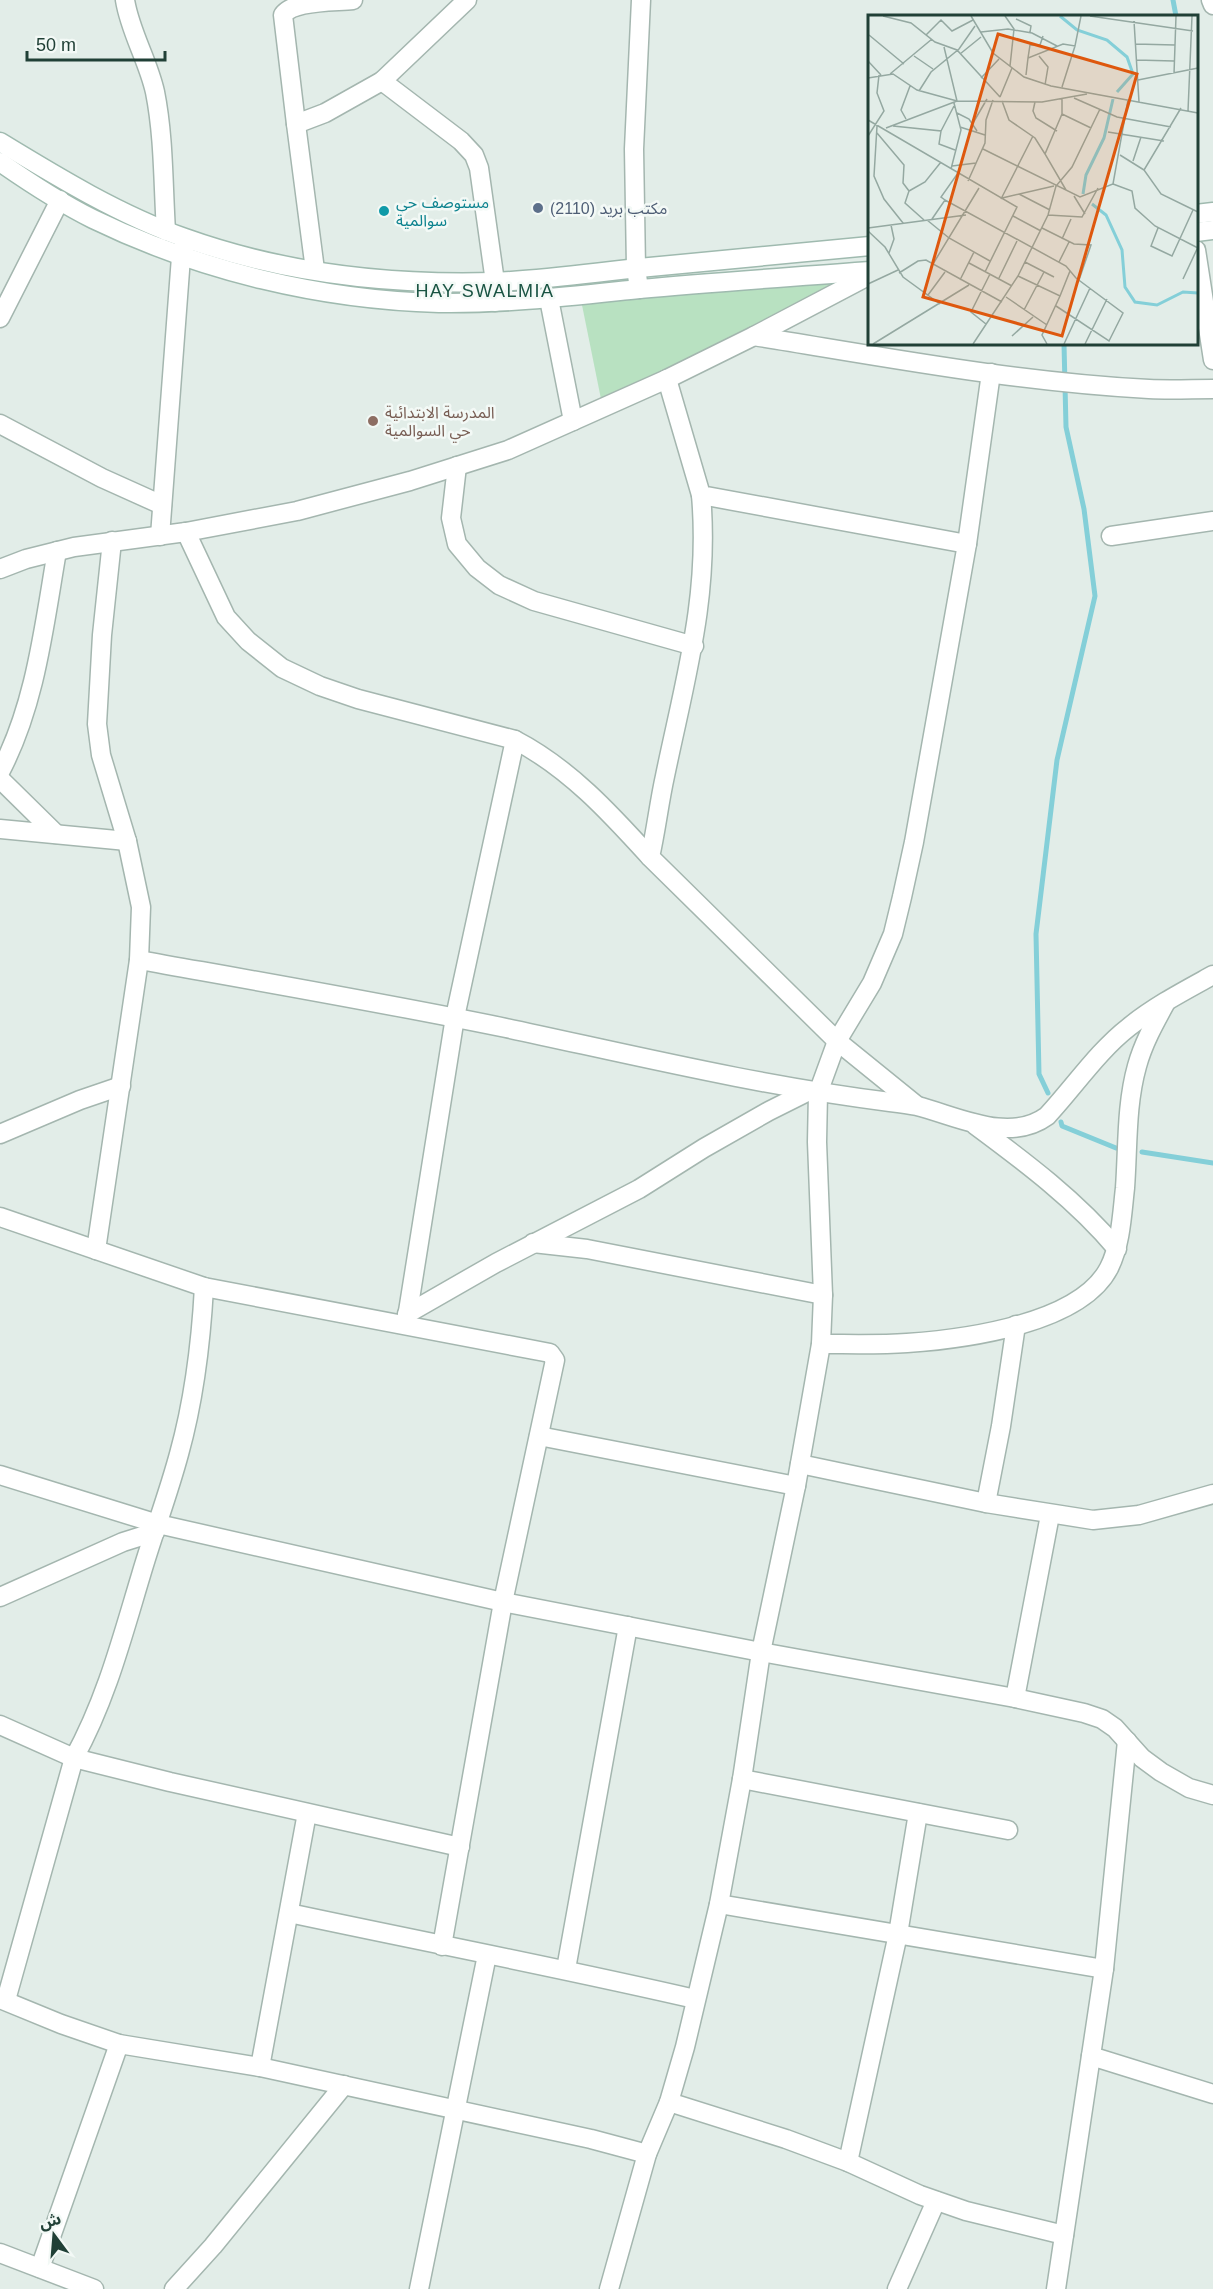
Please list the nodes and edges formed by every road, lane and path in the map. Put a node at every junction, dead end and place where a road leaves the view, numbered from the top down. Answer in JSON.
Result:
{"nodes":[{"id":1,"x":125,"y":0,"type":"edge"},
{"id":2,"x":353,"y":0,"type":"edge"},
{"id":3,"x":467,"y":0,"type":"edge"},
{"id":4,"x":641,"y":0,"type":"edge"},
{"id":5,"x":1211,"y":0,"type":"edge"},
{"id":6,"x":1213,"y":5,"type":"edge"},
{"id":7,"x":382,"y":81,"type":"junction"},
{"id":8,"x":296,"y":124,"type":"junction"},
{"id":9,"x":0,"y":142,"type":"edge"},
{"id":10,"x":0,"y":162,"type":"edge"},
{"id":11,"x":60,"y":200,"type":"junction"},
{"id":12,"x":1213,"y":212,"type":"edge"},
{"id":13,"x":1198,"y":214,"type":"edge"},
{"id":14,"x":1213,"y":230,"type":"edge"},
{"id":15,"x":166,"y":231,"type":"junction"},
{"id":16,"x":1198,"y":232,"type":"edge"},
{"id":17,"x":185,"y":238,"type":"junction"},
{"id":18,"x":868,"y":246,"type":"edge"},
{"id":19,"x":181,"y":257,"type":"junction"},
{"id":20,"x":1198,"y":257,"type":"edge"},
{"id":21,"x":636,"y":268,"type":"junction"},
{"id":22,"x":315,"y":270,"type":"junction"},
{"id":23,"x":868,"y":273,"type":"edge"},
{"id":24,"x":868,"y":274,"type":"edge"},
{"id":25,"x":495,"y":282,"type":"junction"},
{"id":26,"x":639,"y":289,"type":"junction"},
{"id":27,"x":549,"y":299,"type":"junction"},
{"id":28,"x":495,"y":302,"type":"junction"},
{"id":29,"x":0,"y":318,"type":"edge"},
{"id":30,"x":753,"y":336,"type":"junction"},
{"id":31,"x":1213,"y":360,"type":"edge"},
{"id":32,"x":991,"y":373,"type":"junction"},
{"id":33,"x":667,"y":379,"type":"junction"},
{"id":34,"x":1213,"y":389,"type":"edge"},
{"id":35,"x":573,"y":421,"type":"junction"},
{"id":36,"x":0,"y":424,"type":"edge"},
{"id":37,"x":457,"y":466,"type":"junction"},
{"id":38,"x":701,"y":495,"type":"junction"},
{"id":39,"x":162,"y":505,"type":"junction"},
{"id":40,"x":1213,"y":522,"type":"edge"},
{"id":41,"x":186,"y":532,"type":"junction"},
{"id":42,"x":160,"y":536,"type":"junction"},
{"id":43,"x":1112,"y":536,"type":"dead end"},
{"id":44,"x":112,"y":541,"type":"junction"},
{"id":45,"x":967,"y":544,"type":"junction"},
{"id":46,"x":57,"y":551,"type":"junction"},
{"id":47,"x":0,"y":569,"type":"edge"},
{"id":48,"x":694,"y":646,"type":"junction"},
{"id":49,"x":515,"y":740,"type":"junction"},
{"id":50,"x":0,"y":772,"type":"edge"},
{"id":51,"x":0,"y":779,"type":"edge"},
{"id":52,"x":0,"y":829,"type":"edge"},
{"id":53,"x":56,"y":834,"type":"junction"},
{"id":54,"x":127,"y":841,"type":"junction"},
{"id":55,"x":650,"y":857,"type":"junction"},
{"id":56,"x":139,"y":960,"type":"junction"},
{"id":57,"x":1213,"y":975,"type":"edge"},
{"id":58,"x":1167,"y":1000,"type":"junction"},
{"id":59,"x":454,"y":1017,"type":"junction"},
{"id":60,"x":837,"y":1041,"type":"junction"},
{"id":61,"x":121,"y":1086,"type":"junction"},
{"id":62,"x":814,"y":1092,"type":"junction"},
{"id":63,"x":916,"y":1106,"type":"junction"},
{"id":64,"x":974,"y":1124,"type":"junction"},
{"id":65,"x":0,"y":1134,"type":"edge"},
{"id":66,"x":0,"y":1217,"type":"edge"},
{"id":67,"x":533,"y":1243,"type":"junction"},
{"id":68,"x":1117,"y":1249,"type":"junction"},
{"id":69,"x":96,"y":1250,"type":"junction"},
{"id":70,"x":204,"y":1287,"type":"junction"},
{"id":71,"x":824,"y":1295,"type":"junction"},
{"id":72,"x":406,"y":1319,"type":"junction"},
{"id":73,"x":1016,"y":1325,"type":"junction"},
{"id":74,"x":821,"y":1344,"type":"junction"},
{"id":75,"x":539,"y":1436,"type":"junction"},
{"id":76,"x":800,"y":1464,"type":"junction"},
{"id":77,"x":0,"y":1475,"type":"edge"},
{"id":78,"x":796,"y":1486,"type":"junction"},
{"id":79,"x":1213,"y":1494,"type":"edge"},
{"id":80,"x":986,"y":1503,"type":"junction"},
{"id":81,"x":1050,"y":1515,"type":"junction"},
{"id":82,"x":157,"y":1528,"type":"junction"},
{"id":83,"x":0,"y":1597,"type":"edge"},
{"id":84,"x":503,"y":1602,"type":"junction"},
{"id":85,"x":628,"y":1626,"type":"junction"},
{"id":86,"x":761,"y":1652,"type":"junction"},
{"id":87,"x":1015,"y":1698,"type":"junction"},
{"id":88,"x":0,"y":1725,"type":"edge"},
{"id":89,"x":1127,"y":1741,"type":"junction"},
{"id":90,"x":74,"y":1758,"type":"junction"},
{"id":91,"x":742,"y":1779,"type":"junction"},
{"id":92,"x":1213,"y":1795,"type":"edge"},
{"id":93,"x":307,"y":1813,"type":"junction"},
{"id":94,"x":918,"y":1813,"type":"junction"},
{"id":95,"x":1008,"y":1830,"type":"dead end"},
{"id":96,"x":459,"y":1847,"type":"junction"},
{"id":97,"x":719,"y":1904,"type":"junction"},
{"id":98,"x":290,"y":1913,"type":"junction"},
{"id":99,"x":898,"y":1934,"type":"junction"},
{"id":100,"x":442,"y":1946,"type":"junction"},
{"id":101,"x":487,"y":1954,"type":"junction"},
{"id":102,"x":566,"y":1969,"type":"junction"},
{"id":103,"x":1104,"y":1969,"type":"junction"},
{"id":104,"x":3,"y":1999,"type":"edge"},
{"id":105,"x":696,"y":1999,"type":"junction"},
{"id":106,"x":118,"y":2044,"type":"junction"},
{"id":107,"x":1091,"y":2056,"type":"junction"},
{"id":108,"x":260,"y":2067,"type":"junction"},
{"id":109,"x":344,"y":2085,"type":"junction"},
{"id":110,"x":1213,"y":2094,"type":"edge"},
{"id":111,"x":669,"y":2102,"type":"junction"},
{"id":112,"x":455,"y":2110,"type":"junction"},
{"id":113,"x":647,"y":2154,"type":"junction"},
{"id":114,"x":848,"y":2162,"type":"junction"},
{"id":115,"x":936,"y":2201,"type":"junction"},
{"id":116,"x":1064,"y":2235,"type":"junction"},
{"id":117,"x":0,"y":2253,"type":"edge"},
{"id":118,"x":39,"y":2268,"type":"junction"},
{"id":119,"x":94,"y":2289,"type":"edge"},
{"id":120,"x":174,"y":2289,"type":"edge"},
{"id":121,"x":419,"y":2289,"type":"edge"},
{"id":122,"x":609,"y":2289,"type":"edge"},
{"id":123,"x":897,"y":2289,"type":"edge"},
{"id":124,"x":1056,"y":2289,"type":"edge"}],
"edges":[{"from":1,"to":15,"type":"street"},
{"from":2,"to":8,"type":"street"},
{"from":3,"to":7,"type":"street"},
{"from":4,"to":21,"type":"street"},
{"from":5,"to":6,"type":"street"},
{"from":7,"to":8,"type":"street"},
{"from":7,"to":25,"type":"street"},
{"from":8,"to":22,"type":"street"},
{"from":9,"to":15,"type":"street"},
{"from":10,"to":11,"type":"street"},
{"from":11,"to":19,"type":"street"},
{"from":11,"to":29,"type":"street"},
{"from":12,"to":13,"type":"street"},
{"from":14,"to":16,"type":"street"},
{"from":15,"to":17,"type":"street"},
{"from":17,"to":19,"type":"street"},
{"from":17,"to":22,"type":"street"},
{"from":18,"to":21,"type":"street"},
{"from":19,"to":28,"type":"street"},
{"from":19,"to":39,"type":"street"},
{"from":20,"to":31,"type":"street"},
{"from":21,"to":25,"type":"street"},
{"from":21,"to":26,"type":"street"},
{"from":22,"to":25,"type":"street"},
{"from":23,"to":26,"type":"street"},
{"from":24,"to":30,"type":"street"},
{"from":25,"to":28,"type":"street"},
{"from":26,"to":27,"type":"street"},
{"from":27,"to":28,"type":"street"},
{"from":27,"to":35,"type":"street"},
{"from":30,"to":32,"type":"street"},
{"from":30,"to":33,"type":"street"},
{"from":32,"to":34,"type":"street"},
{"from":32,"to":45,"type":"street"},
{"from":33,"to":35,"type":"street"},
{"from":33,"to":38,"type":"street"},
{"from":35,"to":37,"type":"street"},
{"from":36,"to":39,"type":"street"},
{"from":37,"to":41,"type":"street"},
{"from":37,"to":48,"type":"street"},
{"from":38,"to":45,"type":"street"},
{"from":38,"to":48,"type":"street"},
{"from":39,"to":42,"type":"street"},
{"from":40,"to":43,"type":"street"},
{"from":41,"to":42,"type":"street"},
{"from":41,"to":49,"type":"street"},
{"from":42,"to":44,"type":"street"},
{"from":44,"to":46,"type":"street"},
{"from":44,"to":54,"type":"street"},
{"from":45,"to":60,"type":"street"},
{"from":46,"to":47,"type":"street"},
{"from":46,"to":50,"type":"street"},
{"from":48,"to":55,"type":"street"},
{"from":49,"to":55,"type":"street"},
{"from":49,"to":59,"type":"street"},
{"from":51,"to":53,"type":"street"},
{"from":52,"to":53,"type":"street"},
{"from":53,"to":54,"type":"street"},
{"from":54,"to":56,"type":"street"},
{"from":55,"to":60,"type":"street"},
{"from":56,"to":59,"type":"street"},
{"from":56,"to":61,"type":"street"},
{"from":57,"to":58,"type":"street"},
{"from":58,"to":64,"type":"street"},
{"from":58,"to":68,"type":"street"},
{"from":59,"to":62,"type":"street"},
{"from":59,"to":72,"type":"street"},
{"from":60,"to":62,"type":"street"},
{"from":60,"to":63,"type":"street"},
{"from":61,"to":65,"type":"street"},
{"from":61,"to":69,"type":"street"},
{"from":62,"to":63,"type":"street"},
{"from":62,"to":67,"type":"street"},
{"from":62,"to":71,"type":"street"},
{"from":63,"to":64,"type":"street"},
{"from":64,"to":68,"type":"street"},
{"from":66,"to":69,"type":"street"},
{"from":67,"to":71,"type":"street"},
{"from":67,"to":72,"type":"street"},
{"from":68,"to":73,"type":"street"},
{"from":69,"to":70,"type":"street"},
{"from":70,"to":72,"type":"street"},
{"from":70,"to":82,"type":"street"},
{"from":71,"to":74,"type":"street"},
{"from":72,"to":75,"type":"street"},
{"from":73,"to":74,"type":"street"},
{"from":73,"to":80,"type":"street"},
{"from":74,"to":76,"type":"street"},
{"from":75,"to":78,"type":"street"},
{"from":75,"to":84,"type":"street"},
{"from":76,"to":78,"type":"street"},
{"from":76,"to":80,"type":"street"},
{"from":77,"to":82,"type":"street"},
{"from":78,"to":86,"type":"street"},
{"from":79,"to":81,"type":"street"},
{"from":80,"to":81,"type":"street"},
{"from":81,"to":87,"type":"street"},
{"from":82,"to":83,"type":"street"},
{"from":82,"to":84,"type":"street"},
{"from":82,"to":90,"type":"street"},
{"from":84,"to":85,"type":"street"},
{"from":84,"to":96,"type":"street"},
{"from":85,"to":86,"type":"street"},
{"from":85,"to":102,"type":"street"},
{"from":86,"to":87,"type":"street"},
{"from":86,"to":91,"type":"street"},
{"from":87,"to":89,"type":"street"},
{"from":88,"to":90,"type":"street"},
{"from":89,"to":92,"type":"street"},
{"from":89,"to":103,"type":"street"},
{"from":90,"to":93,"type":"street"},
{"from":90,"to":104,"type":"street"},
{"from":91,"to":94,"type":"street"},
{"from":91,"to":97,"type":"street"},
{"from":93,"to":96,"type":"street"},
{"from":93,"to":98,"type":"street"},
{"from":94,"to":95,"type":"street"},
{"from":94,"to":99,"type":"street"},
{"from":96,"to":100,"type":"street"},
{"from":97,"to":99,"type":"street"},
{"from":97,"to":105,"type":"street"},
{"from":98,"to":100,"type":"street"},
{"from":98,"to":108,"type":"street"},
{"from":99,"to":103,"type":"street"},
{"from":99,"to":114,"type":"street"},
{"from":100,"to":101,"type":"street"},
{"from":101,"to":102,"type":"street"},
{"from":101,"to":112,"type":"street"},
{"from":102,"to":105,"type":"street"},
{"from":103,"to":107,"type":"street"},
{"from":104,"to":106,"type":"street"},
{"from":105,"to":111,"type":"street"},
{"from":106,"to":108,"type":"street"},
{"from":106,"to":118,"type":"street"},
{"from":107,"to":110,"type":"street"},
{"from":107,"to":116,"type":"street"},
{"from":108,"to":109,"type":"street"},
{"from":109,"to":112,"type":"street"},
{"from":109,"to":120,"type":"street"},
{"from":111,"to":113,"type":"street"},
{"from":111,"to":114,"type":"street"},
{"from":112,"to":113,"type":"street"},
{"from":112,"to":121,"type":"street"},
{"from":113,"to":122,"type":"street"},
{"from":114,"to":115,"type":"street"},
{"from":115,"to":116,"type":"street"},
{"from":115,"to":123,"type":"street"},
{"from":116,"to":124,"type":"street"},
{"from":117,"to":118,"type":"street"},
{"from":118,"to":119,"type":"street"}]}
